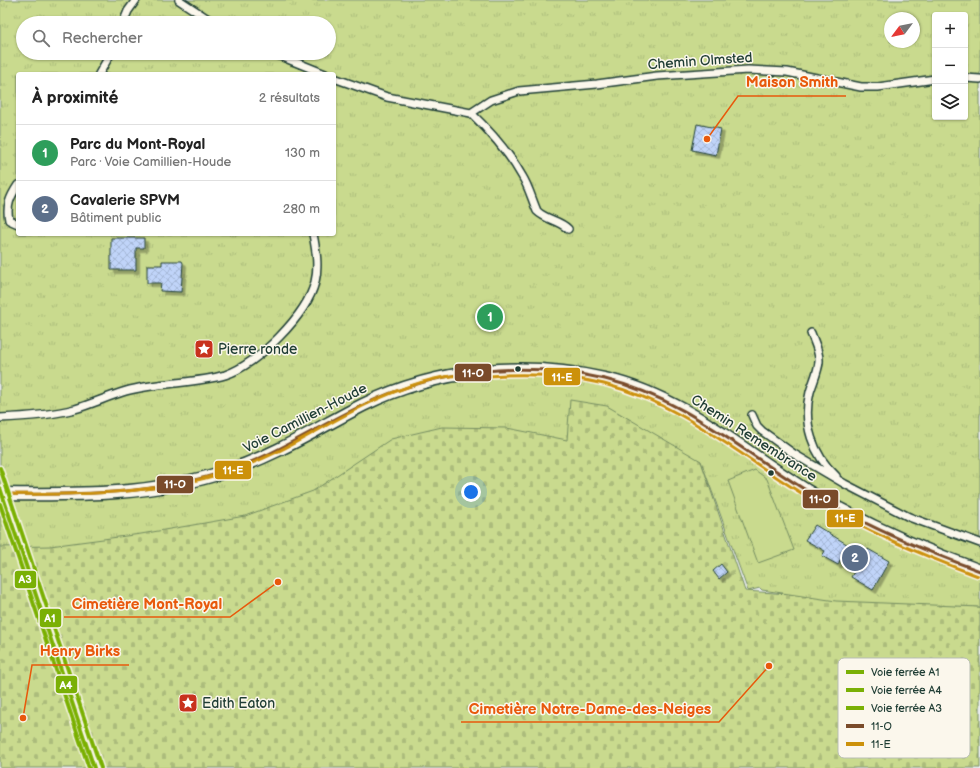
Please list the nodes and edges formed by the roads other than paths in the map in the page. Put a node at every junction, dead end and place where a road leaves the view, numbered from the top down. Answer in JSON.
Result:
{"nodes":[{"id":1,"x":136,"y":0,"type":"edge"},
{"id":2,"x":179,"y":0,"type":"edge"},
{"id":3,"x":126,"y":16,"type":"edge"},
{"id":4,"x":203,"y":16,"type":"edge"},
{"id":5,"x":107,"y":60,"type":"edge"},
{"id":6,"x":290,"y":60,"type":"edge"},
{"id":7,"x":100,"y":72,"type":"edge"},
{"id":8,"x":320,"y":72,"type":"edge"},
{"id":9,"x":968,"y":78,"type":"edge"},
{"id":10,"x":336,"y":79,"type":"edge"},
{"id":11,"x":932,"y":79,"type":"edge"},
{"id":12,"x":980,"y":79,"type":"edge"},
{"id":13,"x":471,"y":113,"type":"junction"},
{"id":14,"x":16,"y":188,"type":"edge"},
{"id":15,"x":16,"y":223,"type":"edge"},
{"id":16,"x":568,"y":229,"type":"dead end"},
{"id":17,"x":313,"y":236,"type":"edge"},
{"id":18,"x":811,"y":333,"type":"dead end"},
{"id":19,"x":548,"y":370,"type":"joint"},
{"id":20,"x":479,"y":371,"type":"junction"},
{"id":21,"x":752,"y":416,"type":"dead end"},
{"id":22,"x":0,"y":418,"type":"edge"},
{"id":23,"x":845,"y":484,"type":"junction"},
{"id":24,"x":0,"y":489,"type":"edge"},
{"id":25,"x":0,"y":494,"type":"edge"},
{"id":26,"x":980,"y":543,"type":"edge"},
{"id":27,"x":980,"y":571,"type":"edge"}],
"edges":[{"from":1,"to":3,"type":"street"},
{"from":2,"to":4,"type":"street"},
{"from":5,"to":7,"type":"street"},
{"from":6,"to":8,"type":"street"},
{"from":9,"to":12,"type":"street"},
{"from":10,"to":13,"type":"street"},
{"from":11,"to":13,"type":"street","name":"Chemin Olmsted"},
{"from":13,"to":16,"type":"street"},
{"from":14,"to":15,"type":"street"},
{"from":17,"to":22,"type":"street"},
{"from":18,"to":23,"type":"street"},
{"from":19,"to":20,"type":"street","name":"Voie Camillien-Houde"},
{"from":19,"to":27,"type":"street","name":"Chemin Remembrance"},
{"from":20,"to":24,"type":"street","name":"Voie Camillien-Houde"},
{"from":20,"to":25,"type":"street","name":"Voie Camillien-Houde"},
{"from":21,"to":23,"type":"street"},
{"from":23,"to":26,"type":"street"}]}
